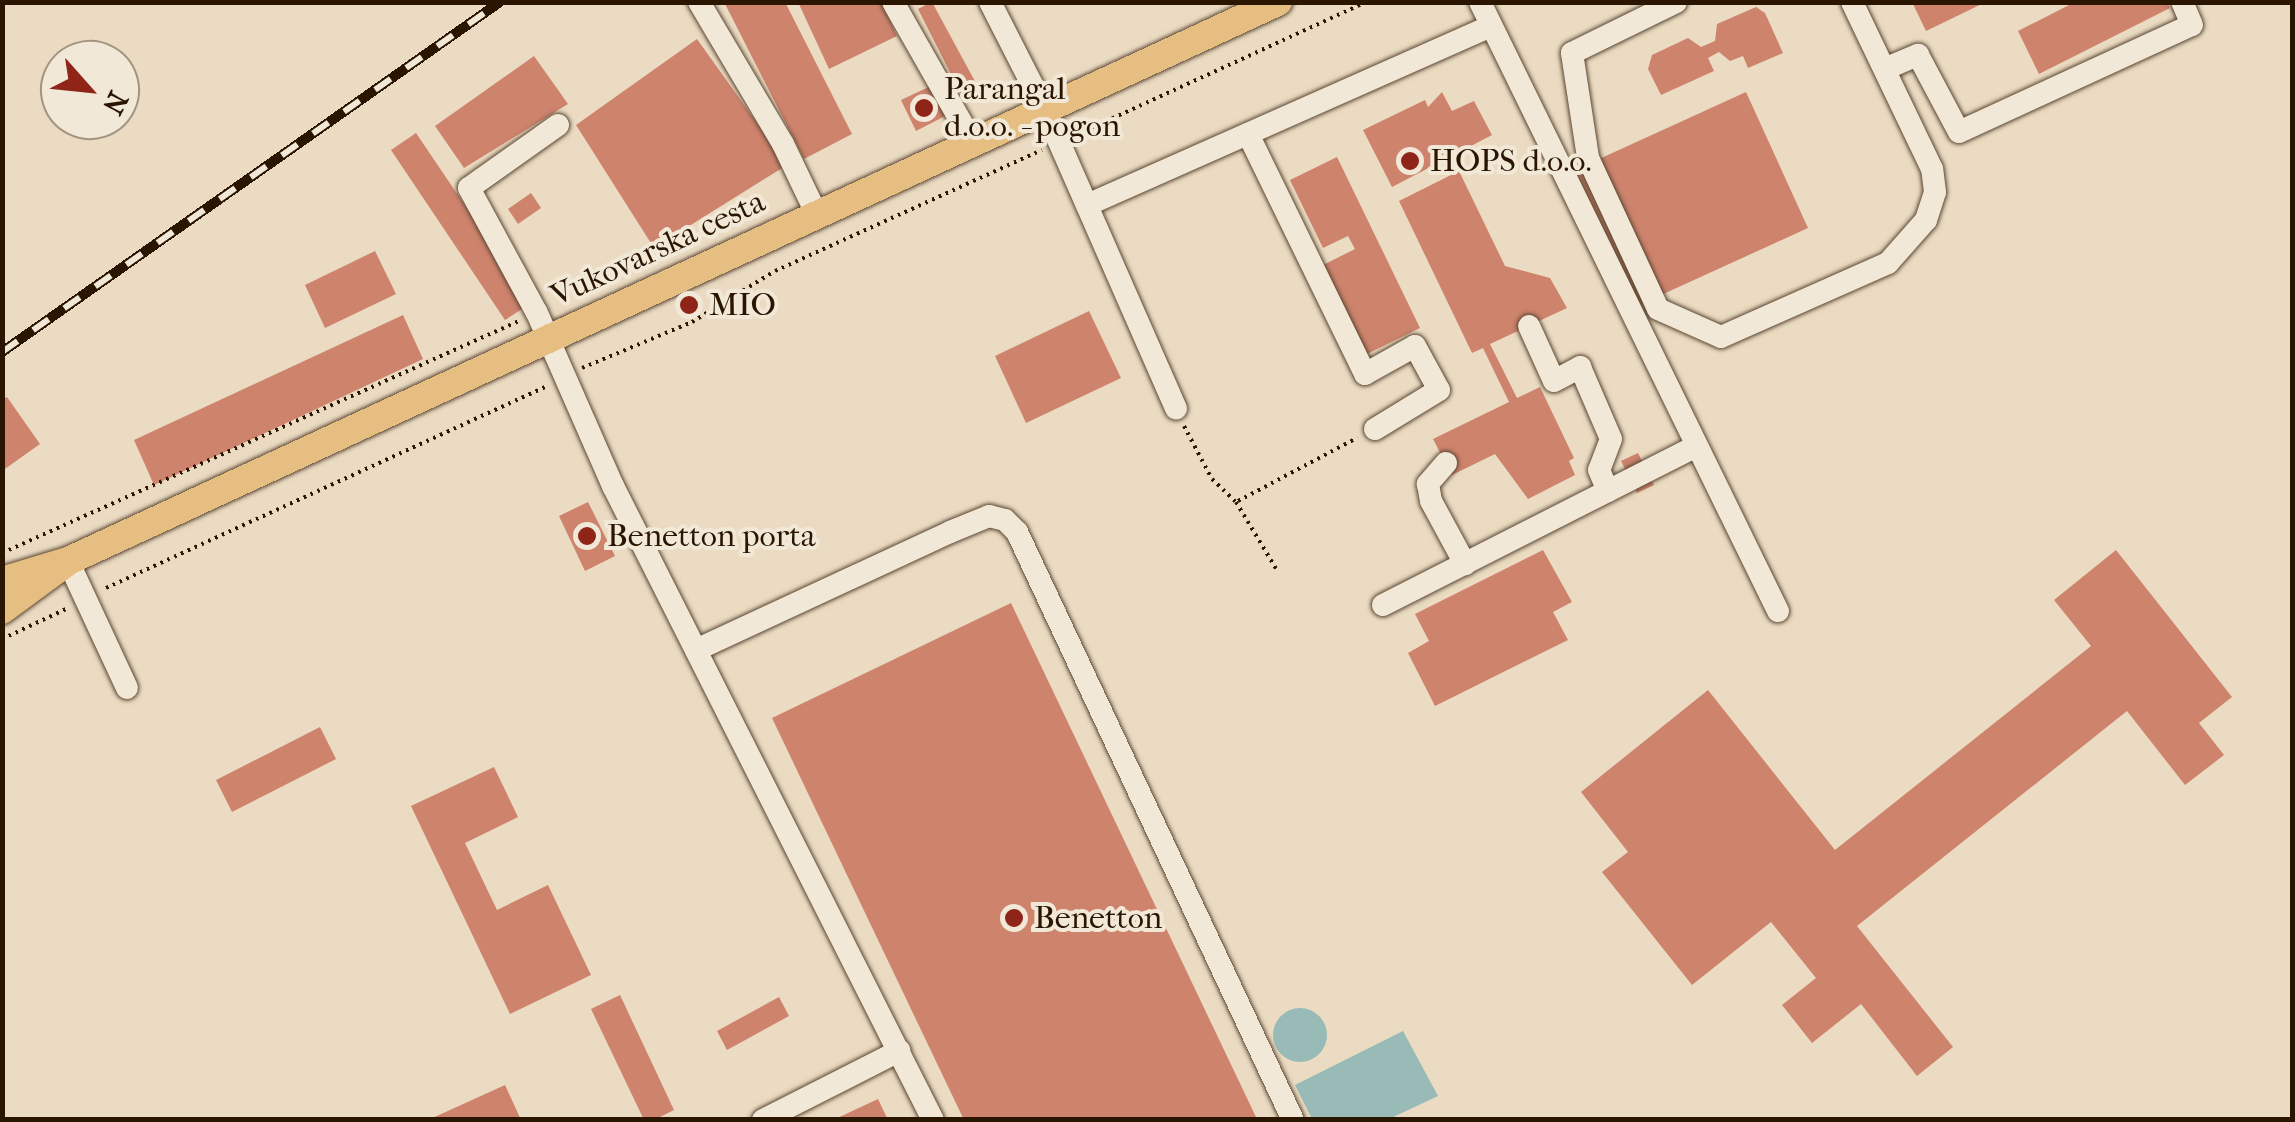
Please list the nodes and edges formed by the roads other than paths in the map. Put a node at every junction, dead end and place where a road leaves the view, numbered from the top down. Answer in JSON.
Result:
{"nodes":[{"id":1,"x":699,"y":2,"type":"edge"},
{"id":2,"x":892,"y":2,"type":"edge"},
{"id":3,"x":990,"y":2,"type":"edge"},
{"id":4,"x":1278,"y":2,"type":"edge"},
{"id":5,"x":1480,"y":2,"type":"edge"},
{"id":6,"x":1676,"y":2,"type":"edge"},
{"id":7,"x":1852,"y":2,"type":"edge"},
{"id":8,"x":2182,"y":2,"type":"edge"},
{"id":9,"x":1491,"y":26,"type":"junction"},
{"id":10,"x":1888,"y":68,"type":"junction"},
{"id":11,"x":1044,"y":110,"type":"junction"},
{"id":12,"x":558,"y":125,"type":"dead end"},
{"id":13,"x":1248,"y":134,"type":"junction"},
{"id":14,"x":973,"y":143,"type":"junction"},
{"id":15,"x":1087,"y":206,"type":"junction"},
{"id":16,"x":817,"y":215,"type":"junction"},
{"id":17,"x":541,"y":326,"type":"junction"},
{"id":18,"x":1529,"y":326,"type":"dead end"},
{"id":19,"x":1176,"y":408,"type":"road end"},
{"id":20,"x":1375,"y":429,"type":"road end"},
{"id":21,"x":1694,"y":448,"type":"junction"},
{"id":22,"x":1446,"y":463,"type":"dead end"},
{"id":23,"x":1608,"y":491,"type":"junction"},
{"id":24,"x":68,"y":561,"type":"junction"},
{"id":25,"x":1465,"y":564,"type":"junction"},
{"id":26,"x":2,"y":580,"type":"edge"},
{"id":27,"x":1383,"y":605,"type":"dead end"},
{"id":28,"x":2,"y":610,"type":"edge"},
{"id":29,"x":1778,"y":611,"type":"dead end"},
{"id":30,"x":696,"y":650,"type":"junction"},
{"id":31,"x":127,"y":688,"type":"dead end"},
{"id":32,"x":899,"y":1050,"type":"junction"},
{"id":33,"x":763,"y":1120,"type":"edge"},
{"id":34,"x":933,"y":1120,"type":"edge"},
{"id":35,"x":1293,"y":1120,"type":"edge"}],
"edges":[{"from":1,"to":16,"type":"lane"},
{"from":2,"to":14,"type":"lane"},
{"from":3,"to":11,"type":"lane"},
{"from":4,"to":11,"type":"main road","name":"Vukovarska cesta"},
{"from":5,"to":9,"type":"lane"},
{"from":6,"to":10,"type":"lane"},
{"from":7,"to":10,"type":"lane"},
{"from":8,"to":10,"type":"lane"},
{"from":9,"to":13,"type":"lane"},
{"from":9,"to":21,"type":"lane"},
{"from":11,"to":14,"type":"main road","name":"Vukovarska cesta"},
{"from":11,"to":15,"type":"lane"},
{"from":12,"to":17,"type":"lane"},
{"from":13,"to":15,"type":"lane"},
{"from":13,"to":20,"type":"lane"},
{"from":14,"to":16,"type":"main road","name":"Vukovarska cesta"},
{"from":15,"to":19,"type":"lane"},
{"from":16,"to":17,"type":"main road","name":"Vukovarska cesta"},
{"from":17,"to":24,"type":"main road","name":"Vukovarska cesta"},
{"from":17,"to":30,"type":"lane"},
{"from":18,"to":23,"type":"lane"},
{"from":21,"to":23,"type":"lane"},
{"from":21,"to":29,"type":"lane"},
{"from":22,"to":25,"type":"lane"},
{"from":23,"to":25,"type":"lane"},
{"from":24,"to":26,"type":"main road","name":"Vukovarska cesta"},
{"from":24,"to":28,"type":"main road","name":"Vukovarska cesta"},
{"from":24,"to":31,"type":"lane"},
{"from":25,"to":27,"type":"lane"},
{"from":30,"to":32,"type":"lane"},
{"from":30,"to":35,"type":"lane"},
{"from":32,"to":33,"type":"lane"},
{"from":32,"to":34,"type":"lane"}]}
